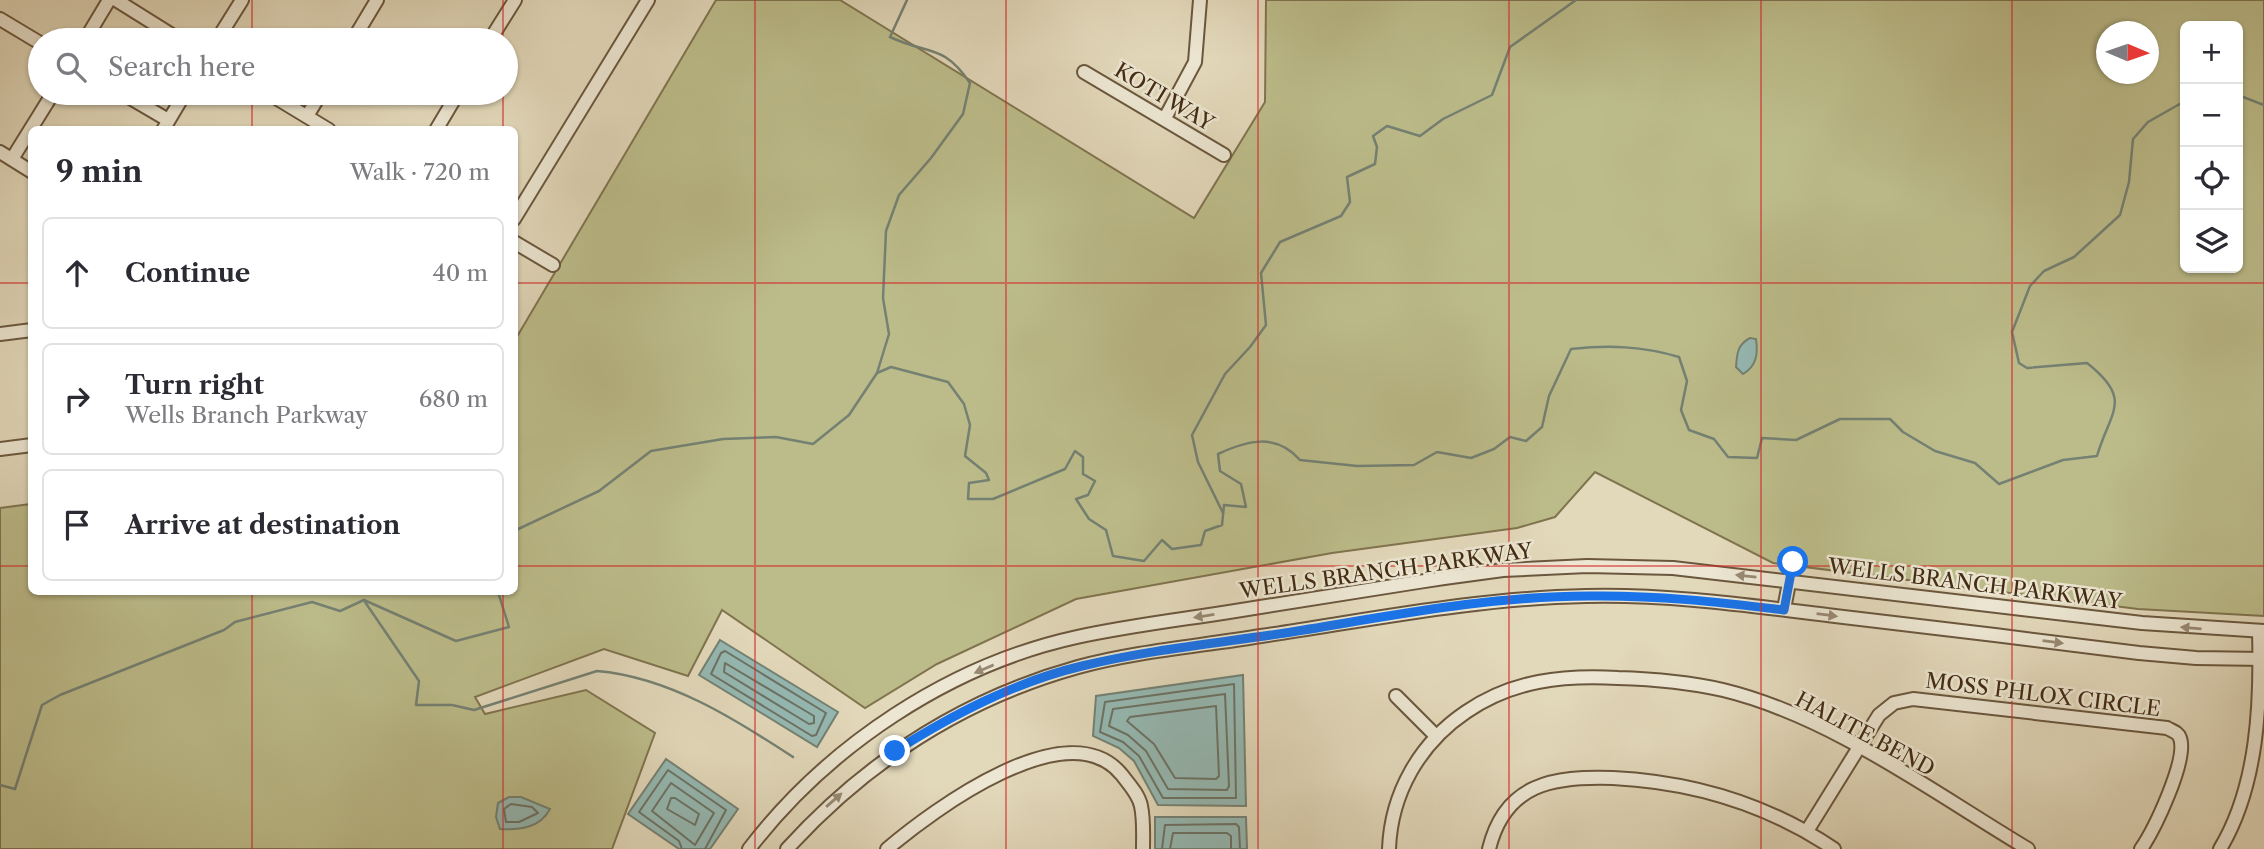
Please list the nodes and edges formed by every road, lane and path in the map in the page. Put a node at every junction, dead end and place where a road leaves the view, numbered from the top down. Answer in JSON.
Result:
{"nodes":[{"id":1,"x":109,"y":0,"type":"edge"},
{"id":2,"x":116,"y":0,"type":"edge"},
{"id":3,"x":242,"y":0,"type":"edge"},
{"id":4,"x":377,"y":0,"type":"edge"},
{"id":5,"x":515,"y":0,"type":"edge"},
{"id":6,"x":648,"y":0,"type":"edge"},
{"id":7,"x":1200,"y":0,"type":"edge"},
{"id":8,"x":0,"y":19,"type":"edge"},
{"id":9,"x":92,"y":28,"type":"edge"},
{"id":10,"x":161,"y":28,"type":"edge"},
{"id":11,"x":224,"y":28,"type":"edge"},
{"id":12,"x":360,"y":28,"type":"edge"},
{"id":13,"x":498,"y":28,"type":"edge"},
{"id":14,"x":28,"y":36,"type":"edge"},
{"id":15,"x":1084,"y":72,"type":"dead end"},
{"id":16,"x":46,"y":105,"type":"edge"},
{"id":17,"x":138,"y":105,"type":"edge"},
{"id":18,"x":178,"y":105,"type":"edge"},
{"id":19,"x":288,"y":105,"type":"edge"},
{"id":20,"x":314,"y":105,"type":"edge"},
{"id":21,"x":451,"y":105,"type":"edge"},
{"id":22,"x":307,"y":116,"type":"junction"},
{"id":23,"x":1165,"y":118,"type":"junction"},
{"id":24,"x":165,"y":125,"type":"edge"},
{"id":25,"x":32,"y":126,"type":"edge"},
{"id":26,"x":323,"y":126,"type":"edge"},
{"id":27,"x":438,"y":126,"type":"edge"},
{"id":28,"x":28,"y":133,"type":"edge"},
{"id":29,"x":0,"y":152,"type":"edge"},
{"id":30,"x":1224,"y":155,"type":"dead end"},
{"id":31,"x":12,"y":159,"type":"junction"},
{"id":32,"x":28,"y":169,"type":"edge"},
{"id":33,"x":518,"y":212,"type":"edge"},
{"id":34,"x":518,"y":244,"type":"edge"},
{"id":35,"x":553,"y":265,"type":"dead end"},
{"id":36,"x":28,"y":330,"type":"edge"},
{"id":37,"x":0,"y":334,"type":"edge"},
{"id":38,"x":28,"y":446,"type":"edge"},
{"id":39,"x":0,"y":449,"type":"edge"},
{"id":40,"x":1793,"y":562,"type":"dead end"},
{"id":41,"x":1789,"y":580,"type":"junction"},
{"id":42,"x":1784,"y":610,"type":"junction"},
{"id":43,"x":2261,"y":631,"type":"edge"},
{"id":44,"x":2262,"y":659,"type":"edge"},
{"id":45,"x":1396,"y":696,"type":"dead end"},
{"id":46,"x":1435,"y":735,"type":"junction"},
{"id":47,"x":1857,"y":746,"type":"junction"},
{"id":48,"x":1807,"y":831,"type":"junction"},
{"id":49,"x":750,"y":849,"type":"edge"},
{"id":50,"x":787,"y":849,"type":"edge"},
{"id":51,"x":887,"y":849,"type":"edge"},
{"id":52,"x":1143,"y":849,"type":"edge"},
{"id":53,"x":1389,"y":849,"type":"edge"},
{"id":54,"x":1489,"y":849,"type":"edge"},
{"id":55,"x":1834,"y":849,"type":"edge"},
{"id":56,"x":2028,"y":849,"type":"edge"},
{"id":57,"x":2141,"y":849,"type":"edge"},
{"id":58,"x":2220,"y":849,"type":"edge"}],
"edges":[{"from":1,"to":9,"type":"street"},
{"from":2,"to":10,"type":"street"},
{"from":3,"to":11,"type":"street"},
{"from":4,"to":12,"type":"street"},
{"from":5,"to":13,"type":"street"},
{"from":6,"to":33,"type":"street"},
{"from":7,"to":23,"type":"street"},
{"from":8,"to":14,"type":"street"},
{"from":15,"to":23,"type":"street","name":"KOTI WAY"},
{"from":16,"to":25,"type":"street"},
{"from":17,"to":24,"type":"street"},
{"from":18,"to":24,"type":"street"},
{"from":19,"to":22,"type":"street"},
{"from":20,"to":22,"type":"street"},
{"from":21,"to":27,"type":"street"},
{"from":22,"to":26,"type":"street"},
{"from":23,"to":30,"type":"street","name":"KOTI WAY"},
{"from":28,"to":31,"type":"street"},
{"from":29,"to":31,"type":"street"},
{"from":31,"to":32,"type":"street"},
{"from":34,"to":35,"type":"street"},
{"from":36,"to":37,"type":"street"},
{"from":38,"to":39,"type":"street"},
{"from":40,"to":41,"type":"street"},
{"from":41,"to":42,"type":"street"},
{"from":43,"to":41,"type":"street","name":"WELLS BRANCH PARKWAY","one_way":true},
{"from":41,"to":49,"type":"street","name":"WELLS BRANCH PARKWAY","one_way":true},
{"from":42,"to":44,"type":"street","one_way":true},
{"from":50,"to":42,"type":"street","one_way":true},
{"from":43,"to":44,"type":"street"},
{"from":44,"to":58,"type":"street"},
{"from":45,"to":46,"type":"street"},
{"from":46,"to":47,"type":"street","name":"HALITE BEND"},
{"from":46,"to":53,"type":"street","name":"HALITE BEND"},
{"from":47,"to":48,"type":"street","name":"MOSS PHLOX CIRCLE"},
{"from":47,"to":56,"type":"street","name":"HALITE BEND"},
{"from":47,"to":57,"type":"street","name":"MOSS PHLOX CIRCLE"},
{"from":48,"to":54,"type":"street"},
{"from":48,"to":55,"type":"street"},
{"from":51,"to":52,"type":"street"}]}
